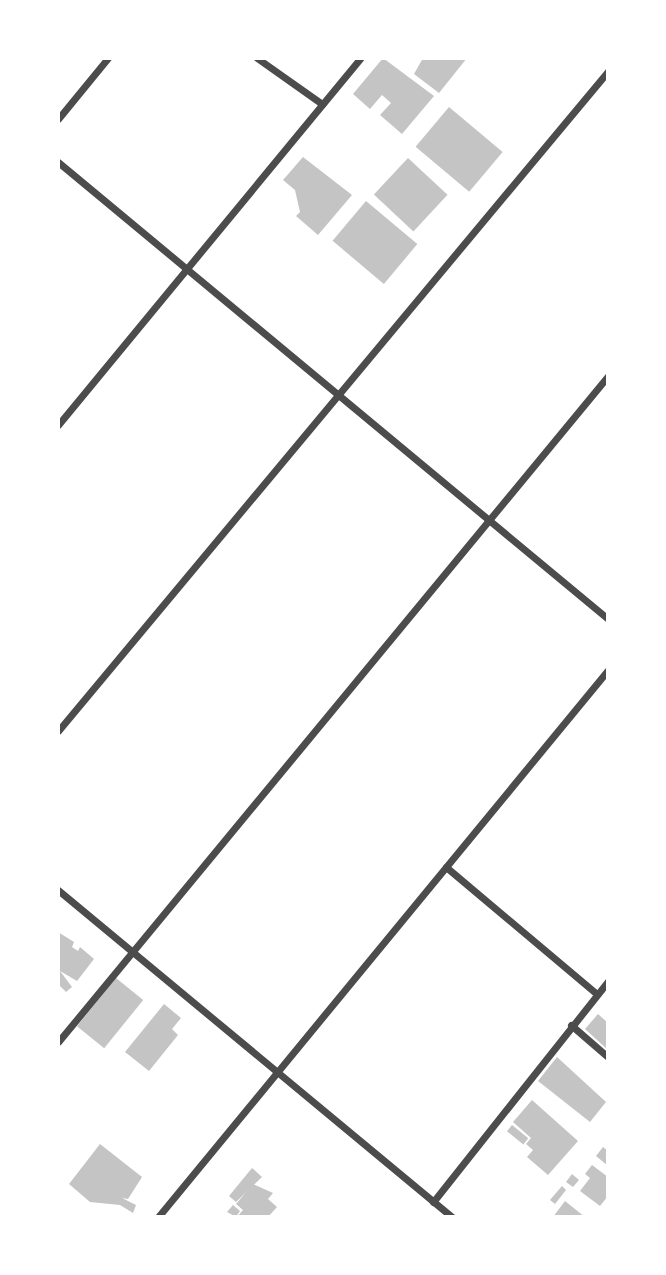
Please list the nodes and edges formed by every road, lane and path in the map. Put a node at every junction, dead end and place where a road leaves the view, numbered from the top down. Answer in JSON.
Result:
{"nodes":[{"id":1,"x":108,"y":58,"type":"edge"},
{"id":2,"x":257,"y":58,"type":"edge"},
{"id":3,"x":360,"y":58,"type":"edge"},
{"id":4,"x":608,"y":71,"type":"edge"},
{"id":5,"x":322,"y":104,"type":"junction"},
{"id":6,"x":58,"y":119,"type":"edge"},
{"id":7,"x":58,"y":162,"type":"edge"},
{"id":8,"x":186,"y":268,"type":"junction"},
{"id":9,"x":608,"y":376,"type":"edge"},
{"id":10,"x":338,"y":395,"type":"junction"},
{"id":11,"x":58,"y":425,"type":"edge"},
{"id":12,"x":489,"y":520,"type":"junction"},
{"id":13,"x":608,"y":619,"type":"edge"},
{"id":14,"x":608,"y":670,"type":"edge"},
{"id":15,"x":58,"y":731,"type":"edge"},
{"id":16,"x":446,"y":867,"type":"junction"},
{"id":17,"x":58,"y":890,"type":"edge"},
{"id":18,"x":134,"y":951,"type":"junction"},
{"id":19,"x":608,"y":981,"type":"edge"},
{"id":20,"x":597,"y":994,"type":"junction"},
{"id":21,"x":570,"y":1025,"type":"junction"},
{"id":22,"x":58,"y":1042,"type":"edge"},
{"id":23,"x":608,"y":1057,"type":"edge"},
{"id":24,"x":277,"y":1072,"type":"junction"},
{"id":25,"x":433,"y":1202,"type":"junction"},
{"id":26,"x":158,"y":1217,"type":"edge"},
{"id":27,"x":452,"y":1217,"type":"edge"}],
"edges":[{"from":1,"to":6,"type":"street"},
{"from":2,"to":5,"type":"street"},
{"from":3,"to":5,"type":"street"},
{"from":4,"to":10,"type":"street"},
{"from":5,"to":8,"type":"street"},
{"from":7,"to":8,"type":"street"},
{"from":8,"to":10,"type":"street"},
{"from":8,"to":11,"type":"street"},
{"from":9,"to":12,"type":"street"},
{"from":10,"to":12,"type":"street"},
{"from":10,"to":15,"type":"street"},
{"from":12,"to":13,"type":"street"},
{"from":12,"to":18,"type":"street"},
{"from":14,"to":16,"type":"street"},
{"from":16,"to":20,"type":"street"},
{"from":16,"to":24,"type":"street"},
{"from":17,"to":18,"type":"street"},
{"from":18,"to":22,"type":"street"},
{"from":18,"to":24,"type":"street"},
{"from":19,"to":20,"type":"street"},
{"from":20,"to":21,"type":"street"},
{"from":21,"to":23,"type":"street"},
{"from":21,"to":25,"type":"street"},
{"from":24,"to":25,"type":"street"},
{"from":24,"to":26,"type":"street"},
{"from":25,"to":27,"type":"street"}]}
